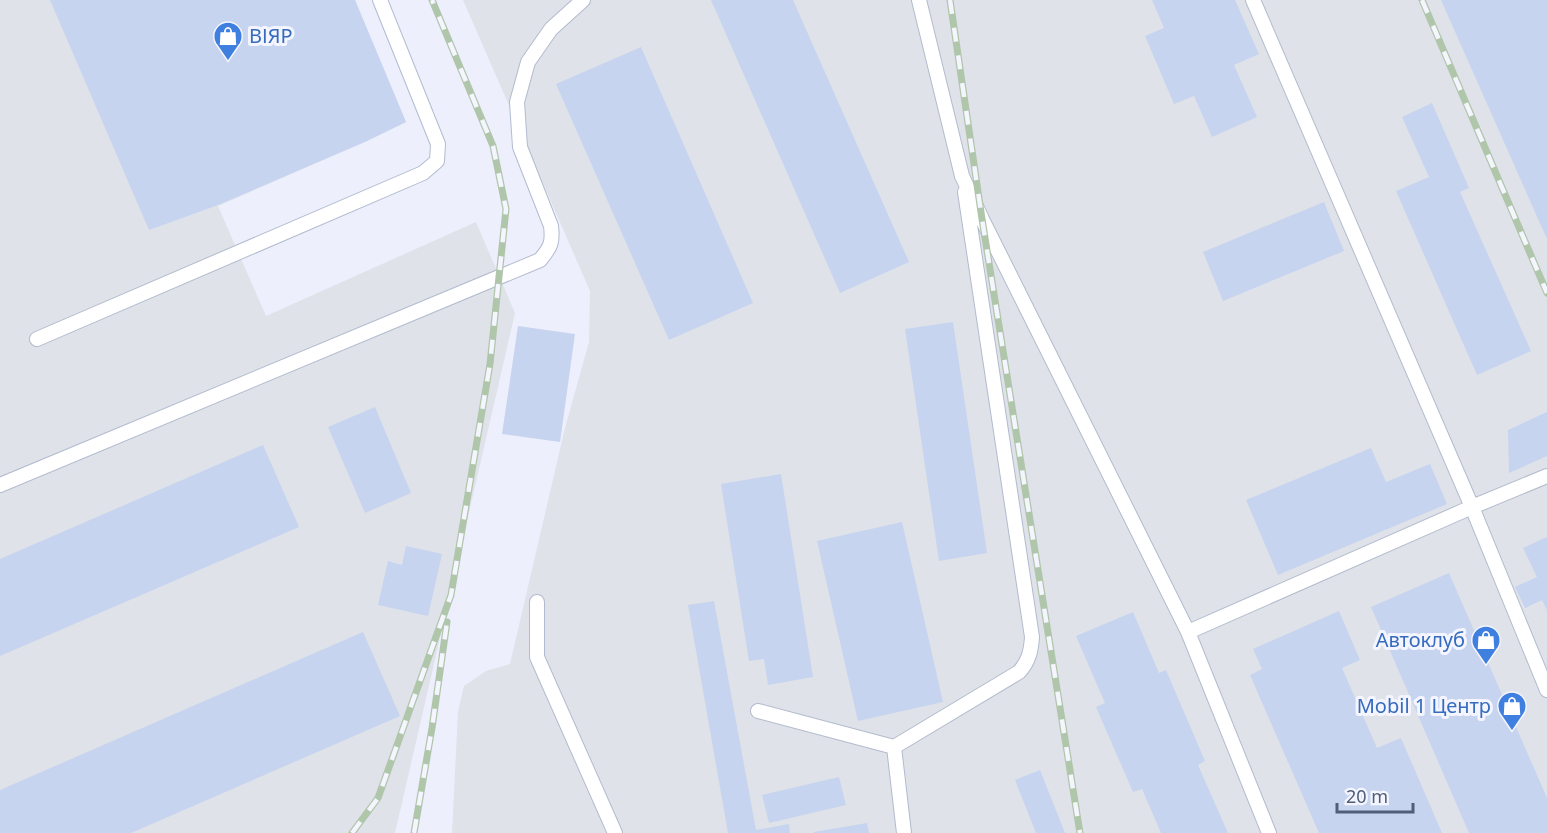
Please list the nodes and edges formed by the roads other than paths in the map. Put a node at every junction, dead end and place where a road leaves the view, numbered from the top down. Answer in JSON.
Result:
{"nodes":[{"id":1,"x":380,"y":0,"type":"edge"},
{"id":2,"x":583,"y":0,"type":"edge"},
{"id":3,"x":919,"y":0,"type":"edge"},
{"id":4,"x":1253,"y":0,"type":"edge"},
{"id":5,"x":962,"y":176,"type":"junction"},
{"id":6,"x":37,"y":339,"type":"dead end"},
{"id":7,"x":1547,"y":476,"type":"edge"},
{"id":8,"x":0,"y":485,"type":"edge"},
{"id":9,"x":1472,"y":507,"type":"junction"},
{"id":10,"x":537,"y":602,"type":"dead end"},
{"id":11,"x":1188,"y":633,"type":"junction"},
{"id":12,"x":1547,"y":690,"type":"edge"},
{"id":13,"x":758,"y":711,"type":"dead end"},
{"id":14,"x":894,"y":747,"type":"junction"},
{"id":15,"x":615,"y":833,"type":"edge"},
{"id":16,"x":904,"y":833,"type":"edge"},
{"id":17,"x":1269,"y":833,"type":"edge"}],
"edges":[{"from":1,"to":6,"type":"lane"},
{"from":2,"to":8,"type":"lane"},
{"from":3,"to":5,"type":"lane"},
{"from":4,"to":9,"type":"lane"},
{"from":5,"to":11,"type":"lane"},
{"from":5,"to":14,"type":"lane"},
{"from":7,"to":9,"type":"lane"},
{"from":9,"to":11,"type":"lane"},
{"from":9,"to":12,"type":"lane"},
{"from":10,"to":15,"type":"lane"},
{"from":11,"to":17,"type":"lane"},
{"from":13,"to":14,"type":"lane"},
{"from":14,"to":16,"type":"lane"}]}
